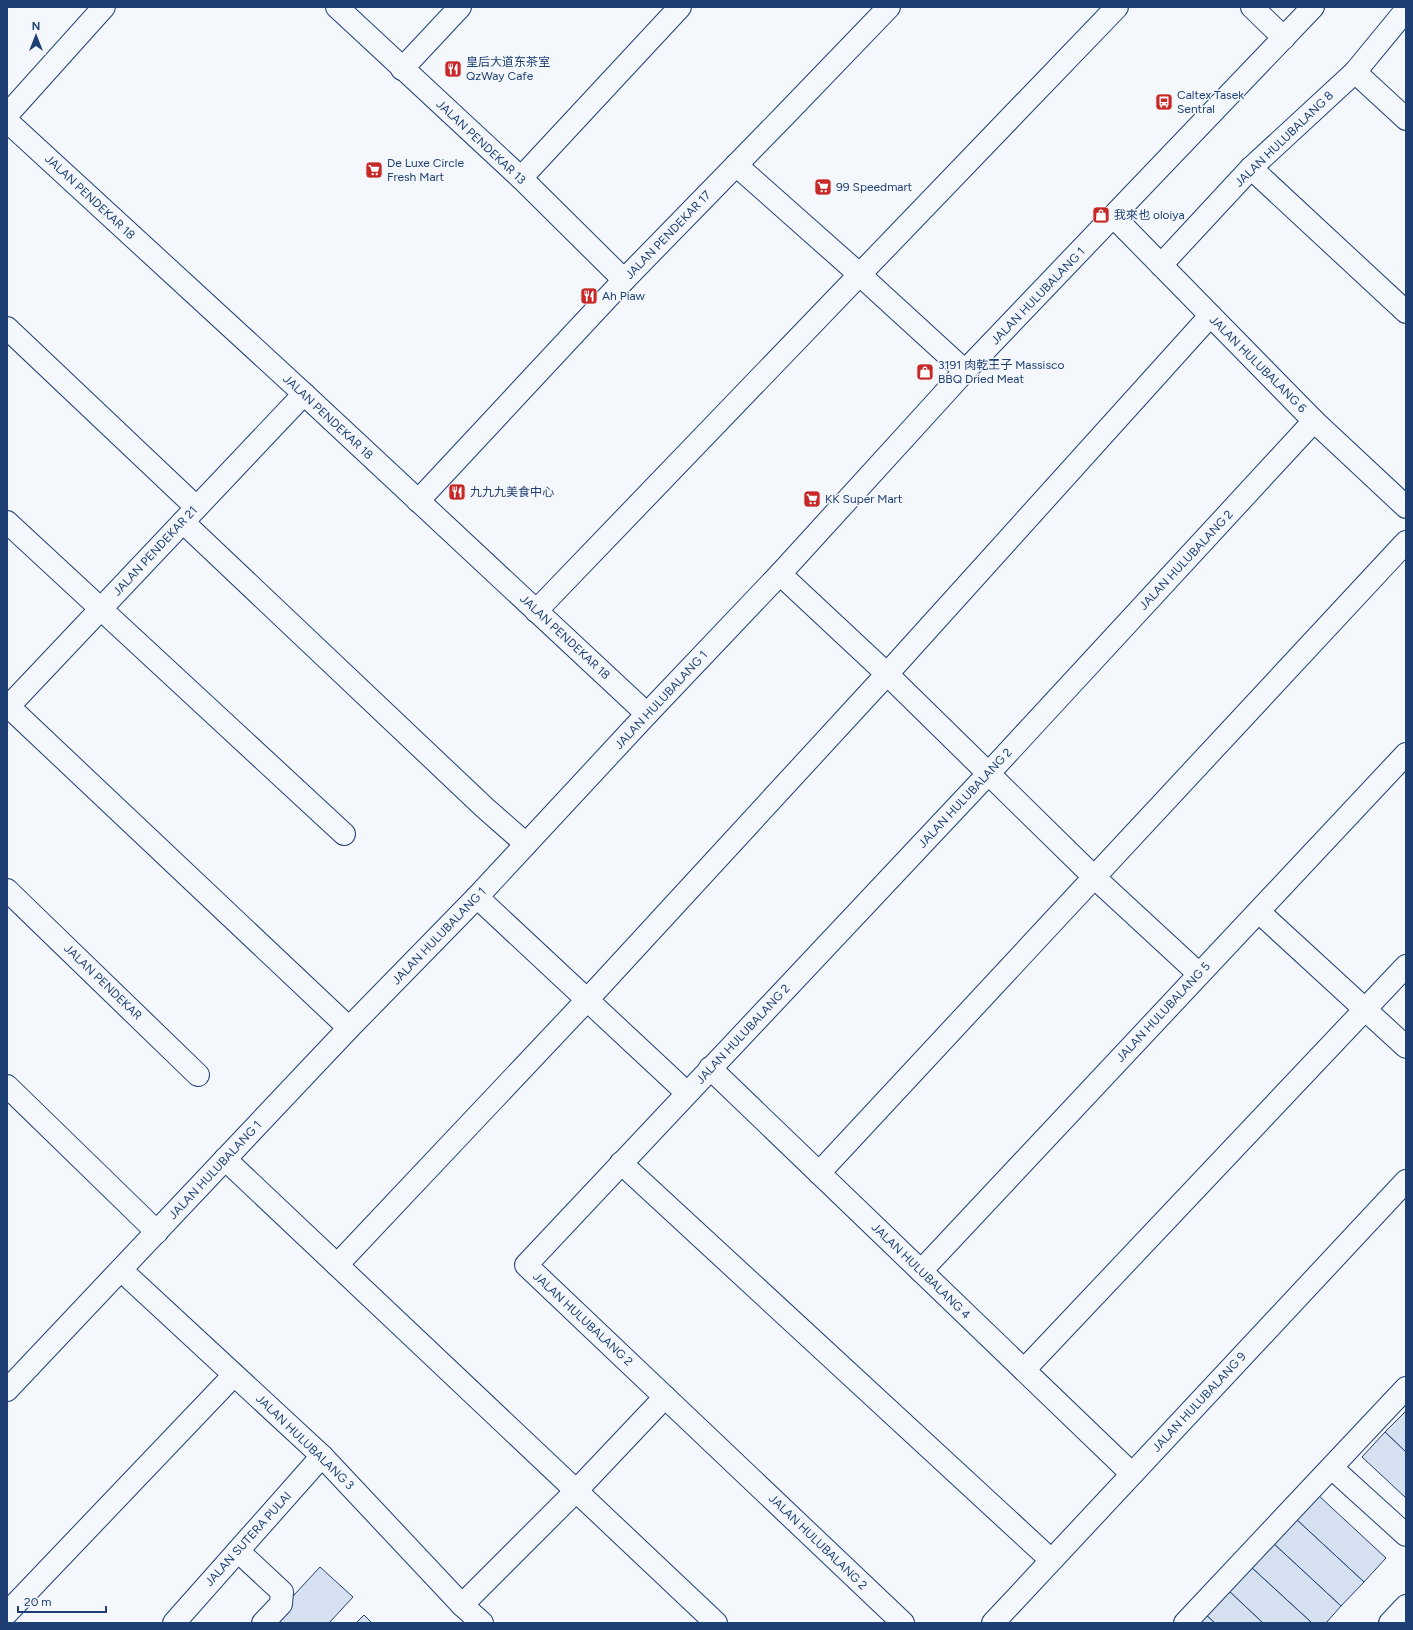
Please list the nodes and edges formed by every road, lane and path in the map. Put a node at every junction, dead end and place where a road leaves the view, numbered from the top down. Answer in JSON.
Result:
{"nodes":[{"id":1,"x":104,"y":7,"type":"edge"},
{"id":2,"x":336,"y":7,"type":"edge"},
{"id":3,"x":460,"y":7,"type":"edge"},
{"id":4,"x":680,"y":7,"type":"edge"},
{"id":5,"x":889,"y":7,"type":"edge"},
{"id":6,"x":1117,"y":7,"type":"edge"},
{"id":7,"x":1252,"y":7,"type":"edge"},
{"id":8,"x":1313,"y":7,"type":"edge"},
{"id":9,"x":1406,"y":10,"type":"edge"},
{"id":10,"x":1284,"y":38,"type":"junction"},
{"id":11,"x":402,"y":69,"type":"junction"},
{"id":12,"x":1355,"y":72,"type":"junction"},
{"id":13,"x":7,"y":115,"type":"edge"},
{"id":14,"x":1406,"y":119,"type":"edge"},
{"id":15,"x":7,"y":121,"type":"edge"},
{"id":16,"x":736,"y":165,"type":"junction"},
{"id":17,"x":1251,"y":168,"type":"junction"},
{"id":18,"x":521,"y":178,"type":"junction"},
{"id":19,"x":1114,"y":217,"type":"junction"},
{"id":20,"x":1161,"y":265,"type":"junction"},
{"id":21,"x":859,"y":274,"type":"junction"},
{"id":22,"x":624,"y":280,"type":"junction"},
{"id":23,"x":1406,"y":312,"type":"edge"},
{"id":24,"x":1210,"y":316,"type":"junction"},
{"id":25,"x":7,"y":328,"type":"edge"},
{"id":26,"x":965,"y":371,"type":"junction"},
{"id":27,"x":304,"y":394,"type":"junction"},
{"id":28,"x":1314,"y":421,"type":"junction"},
{"id":29,"x":418,"y":501,"type":"junction"},
{"id":30,"x":1406,"y":507,"type":"edge"},
{"id":31,"x":190,"y":515,"type":"junction"},
{"id":32,"x":7,"y":522,"type":"edge"},
{"id":33,"x":1406,"y":542,"type":"edge"},
{"id":34,"x":780,"y":574,"type":"junction"},
{"id":35,"x":100,"y":610,"type":"junction"},
{"id":36,"x":536,"y":610,"type":"junction"},
{"id":37,"x":887,"y":674,"type":"junction"},
{"id":38,"x":8,"y":707,"type":"edge"},
{"id":39,"x":647,"y":714,"type":"junction"},
{"id":40,"x":1406,"y":754,"type":"edge"},
{"id":41,"x":988,"y":774,"type":"junction"},
{"id":42,"x":344,"y":834,"type":"dead end"},
{"id":43,"x":526,"y":844,"type":"junction"},
{"id":44,"x":1094,"y":877,"type":"junction"},
{"id":45,"x":7,"y":890,"type":"edge"},
{"id":46,"x":477,"y":896,"type":"junction"},
{"id":47,"x":1259,"y":912,"type":"junction"},
{"id":48,"x":1406,"y":966,"type":"edge"},
{"id":49,"x":1199,"y":974,"type":"junction"},
{"id":50,"x":587,"y":1000,"type":"junction"},
{"id":51,"x":1364,"y":1009,"type":"junction"},
{"id":52,"x":349,"y":1028,"type":"junction"},
{"id":53,"x":1406,"y":1047,"type":"edge"},
{"id":54,"x":710,"y":1068,"type":"junction"},
{"id":55,"x":198,"y":1075,"type":"dead end"},
{"id":56,"x":7,"y":1086,"type":"edge"},
{"id":57,"x":687,"y":1093,"type":"junction"},
{"id":58,"x":226,"y":1159,"type":"junction"},
{"id":59,"x":620,"y":1163,"type":"junction"},
{"id":60,"x":819,"y":1173,"type":"junction"},
{"id":61,"x":1406,"y":1182,"type":"edge"},
{"id":62,"x":157,"y":1232,"type":"junction"},
{"id":63,"x":337,"y":1265,"type":"junction"},
{"id":64,"x":121,"y":1270,"type":"junction"},
{"id":65,"x":921,"y":1270,"type":"junction"},
{"id":66,"x":1024,"y":1370,"type":"junction"},
{"id":67,"x":234,"y":1375,"type":"junction"},
{"id":68,"x":1406,"y":1388,"type":"edge"},
{"id":69,"x":7,"y":1390,"type":"edge"},
{"id":70,"x":665,"y":1397,"type":"junction"},
{"id":71,"x":322,"y":1456,"type":"junction"},
{"id":72,"x":1332,"y":1468,"type":"junction"},
{"id":73,"x":1132,"y":1474,"type":"junction"},
{"id":74,"x":576,"y":1490,"type":"junction"},
{"id":75,"x":1406,"y":1535,"type":"edge"},
{"id":76,"x":238,"y":1551,"type":"junction"},
{"id":77,"x":1051,"y":1560,"type":"junction"},
{"id":78,"x":462,"y":1605,"type":"junction"},
{"id":79,"x":1406,"y":1606,"type":"edge"},
{"id":80,"x":7,"y":1614,"type":"edge"},
{"id":81,"x":174,"y":1623,"type":"edge"},
{"id":82,"x":263,"y":1623,"type":"edge"},
{"id":83,"x":482,"y":1623,"type":"edge"},
{"id":84,"x":716,"y":1623,"type":"edge"},
{"id":85,"x":903,"y":1623,"type":"edge"},
{"id":86,"x":993,"y":1623,"type":"edge"},
{"id":87,"x":1185,"y":1623,"type":"edge"},
{"id":88,"x":1390,"y":1623,"type":"edge"}],
"edges":[{"from":1,"to":13,"type":"street"},
{"from":2,"to":11,"type":"street","name":"JALAN PENDEKAR 13"},
{"from":3,"to":11,"type":"street"},
{"from":4,"to":18,"type":"street"},
{"from":5,"to":16,"type":"street","name":"JALAN PENDEKAR 17"},
{"from":6,"to":21,"type":"street"},
{"from":7,"to":10,"type":"street"},
{"from":8,"to":10,"type":"street","name":"JALAN HULUBALANG 1"},
{"from":9,"to":12,"type":"street","name":"JALAN HULUBALANG 8"},
{"from":10,"to":19,"type":"street","name":"JALAN HULUBALANG 1"},
{"from":11,"to":18,"type":"street","name":"JALAN PENDEKAR 13"},
{"from":12,"to":14,"type":"street"},
{"from":12,"to":17,"type":"street","name":"JALAN HULUBALANG 8"},
{"from":15,"to":27,"type":"street","name":"JALAN PENDEKAR 18"},
{"from":16,"to":21,"type":"street"},
{"from":16,"to":22,"type":"street","name":"JALAN PENDEKAR 17"},
{"from":17,"to":20,"type":"street","name":"JALAN HULUBALANG 8"},
{"from":17,"to":23,"type":"street"},
{"from":18,"to":22,"type":"street","name":"JALAN PENDEKAR 13"},
{"from":19,"to":20,"type":"street","name":"JALAN HULUBALANG 6"},
{"from":19,"to":26,"type":"street","name":"JALAN HULUBALANG 1"},
{"from":20,"to":24,"type":"street","name":"JALAN HULUBALANG 6"},
{"from":21,"to":26,"type":"street"},
{"from":21,"to":36,"type":"street"},
{"from":22,"to":29,"type":"street","name":"JALAN PENDEKAR 17"},
{"from":24,"to":28,"type":"street","name":"JALAN HULUBALANG 6"},
{"from":24,"to":37,"type":"street"},
{"from":25,"to":31,"type":"street"},
{"from":26,"to":34,"type":"street","name":"JALAN HULUBALANG 1"},
{"from":27,"to":29,"type":"street","name":"JALAN PENDEKAR 18"},
{"from":27,"to":31,"type":"street","name":"JALAN PENDEKAR 21"},
{"from":28,"to":30,"type":"street","name":"JALAN HULUBALANG 6"},
{"from":28,"to":41,"type":"street","name":"JALAN HULUBALANG 2"},
{"from":29,"to":36,"type":"street","name":"JALAN PENDEKAR 18"},
{"from":31,"to":35,"type":"street","name":"JALAN PENDEKAR 21"},
{"from":31,"to":43,"type":"street"},
{"from":32,"to":35,"type":"street"},
{"from":33,"to":44,"type":"street"},
{"from":34,"to":37,"type":"street"},
{"from":34,"to":39,"type":"street","name":"JALAN HULUBALANG 1"},
{"from":35,"to":38,"type":"street","name":"JALAN PENDEKAR 21"},
{"from":35,"to":42,"type":"street"},
{"from":36,"to":39,"type":"street","name":"JALAN PENDEKAR 18"},
{"from":37,"to":41,"type":"street"},
{"from":37,"to":50,"type":"street"},
{"from":38,"to":52,"type":"street"},
{"from":39,"to":43,"type":"street","name":"JALAN HULUBALANG 1"},
{"from":40,"to":47,"type":"street","name":"JALAN HULUBALANG 5"},
{"from":41,"to":44,"type":"street"},
{"from":41,"to":54,"type":"street","name":"JALAN HULUBALANG 2"},
{"from":43,"to":46,"type":"street","name":"JALAN HULUBALANG 1"},
{"from":44,"to":49,"type":"street"},
{"from":44,"to":60,"type":"street"},
{"from":45,"to":55,"type":"street","name":"JALAN PENDEKAR"},
{"from":46,"to":50,"type":"street"},
{"from":46,"to":52,"type":"street","name":"JALAN HULUBALANG 1"},
{"from":47,"to":49,"type":"street","name":"JALAN HULUBALANG 5"},
{"from":47,"to":51,"type":"street"},
{"from":48,"to":51,"type":"street"},
{"from":49,"to":65,"type":"street","name":"JALAN HULUBALANG 5"},
{"from":50,"to":57,"type":"street"},
{"from":50,"to":63,"type":"street"},
{"from":51,"to":53,"type":"street"},
{"from":51,"to":66,"type":"street"},
{"from":52,"to":58,"type":"street","name":"JALAN HULUBALANG 1"},
{"from":54,"to":57,"type":"street","name":"JALAN HULUBALANG 2"},
{"from":54,"to":60,"type":"street","name":"JALAN HULUBALANG 4"},
{"from":56,"to":62,"type":"street"},
{"from":57,"to":59,"type":"street","name":"JALAN HULUBALANG 2"},
{"from":58,"to":62,"type":"street","name":"JALAN HULUBALANG 1"},
{"from":58,"to":63,"type":"street"},
{"from":59,"to":70,"type":"street","name":"JALAN HULUBALANG 2"},
{"from":59,"to":77,"type":"street"},
{"from":60,"to":65,"type":"street","name":"JALAN HULUBALANG 4"},
{"from":61,"to":73,"type":"street","name":"JALAN HULUBALANG 9"},
{"from":62,"to":64,"type":"street","name":"JALAN HULUBALANG 1"},
{"from":63,"to":74,"type":"street"},
{"from":64,"to":67,"type":"street","name":"JALAN HULUBALANG 3"},
{"from":64,"to":69,"type":"street","name":"JALAN HULUBALANG 1"},
{"from":65,"to":66,"type":"street","name":"JALAN HULUBALANG 4"},
{"from":66,"to":73,"type":"street","name":"JALAN HULUBALANG 4"},
{"from":67,"to":71,"type":"street","name":"JALAN HULUBALANG 3"},
{"from":67,"to":80,"type":"street"},
{"from":68,"to":72,"type":"street"},
{"from":70,"to":74,"type":"street"},
{"from":70,"to":85,"type":"street","name":"JALAN HULUBALANG 2"},
{"from":71,"to":76,"type":"street","name":"JALAN SUTERA PULAI"},
{"from":71,"to":78,"type":"street","name":"JALAN HULUBALANG 3"},
{"from":72,"to":75,"type":"street"},
{"from":72,"to":87,"type":"street"},
{"from":73,"to":77,"type":"street","name":"JALAN HULUBALANG 9"},
{"from":74,"to":78,"type":"street"},
{"from":74,"to":84,"type":"street"},
{"from":76,"to":81,"type":"street","name":"JALAN SUTERA PULAI"},
{"from":76,"to":82,"type":"street"},
{"from":77,"to":86,"type":"street","name":"JALAN HULUBALANG 9"},
{"from":78,"to":83,"type":"street","name":"JALAN HULUBALANG 3"},
{"from":79,"to":88,"type":"street"}]}
